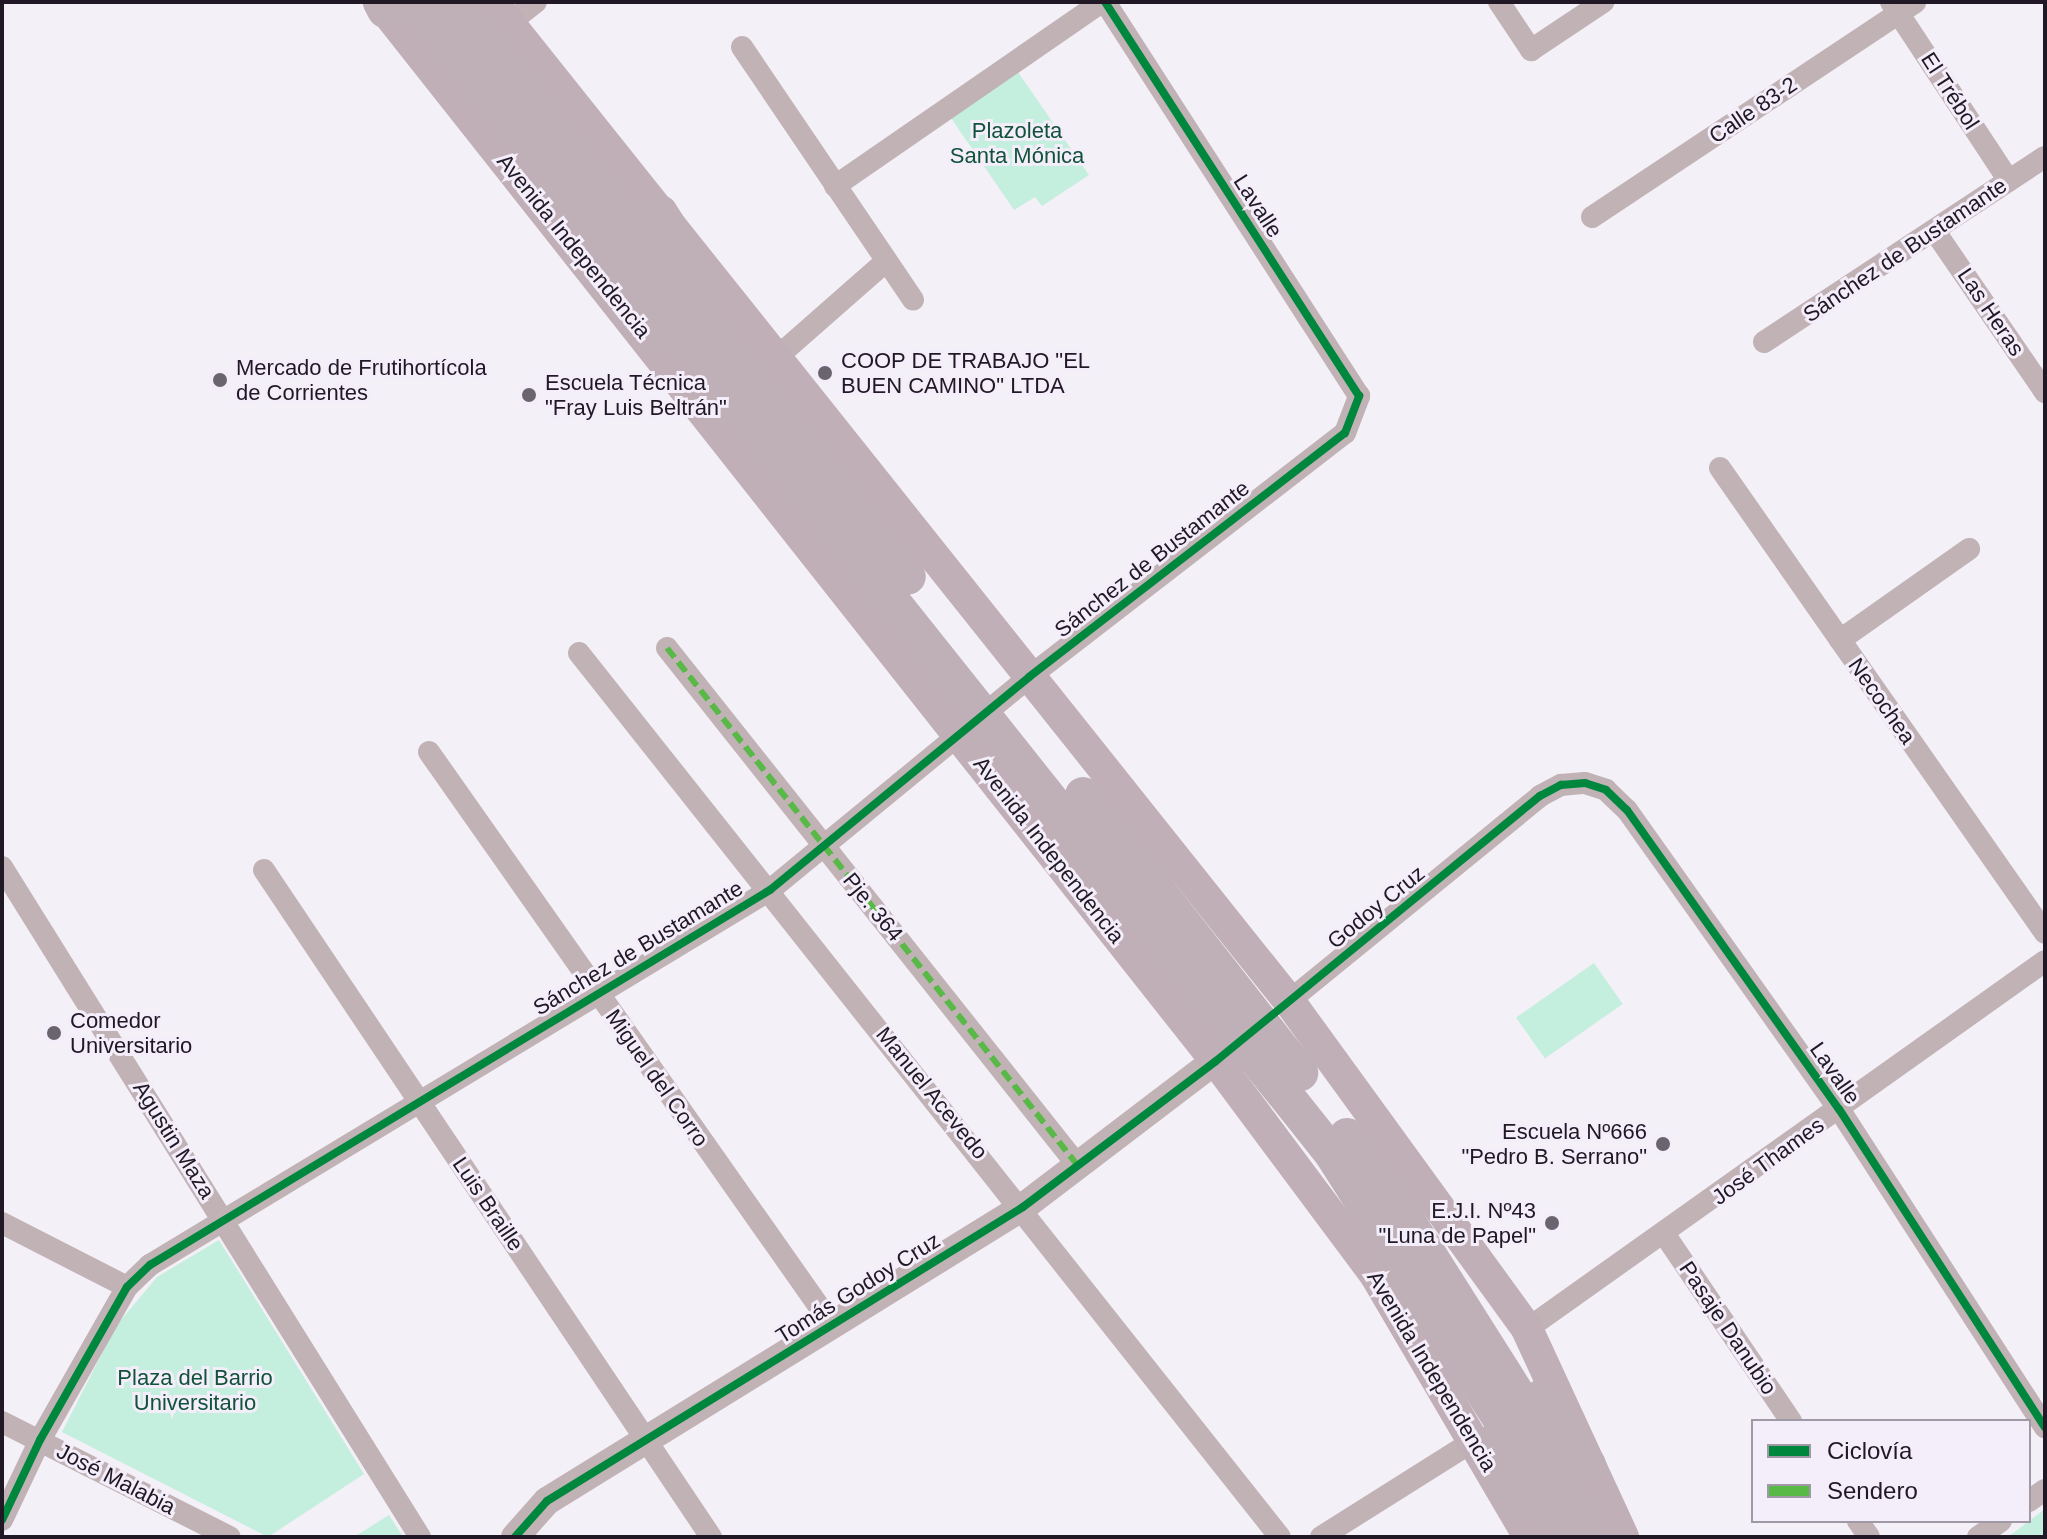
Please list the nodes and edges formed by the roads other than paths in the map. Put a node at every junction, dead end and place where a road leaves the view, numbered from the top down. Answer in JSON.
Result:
{"nodes":[{"id":1,"x":456,"y":2,"type":"edge"},
{"id":2,"x":536,"y":2,"type":"edge"},
{"id":3,"x":1104,"y":2,"type":"edge"},
{"id":4,"x":1499,"y":2,"type":"edge"},
{"id":5,"x":1603,"y":2,"type":"edge"},
{"id":6,"x":390,"y":4,"type":"edge"},
{"id":7,"x":1901,"y":6,"type":"edge"},
{"id":8,"x":500,"y":13,"type":"edge"},
{"id":9,"x":742,"y":47,"type":"dead end"},
{"id":10,"x":2045,"y":157,"type":"edge"},
{"id":11,"x":2009,"y":181,"type":"junction"},
{"id":12,"x":835,"y":186,"type":"junction"},
{"id":13,"x":660,"y":213,"type":"junction"},
{"id":14,"x":1592,"y":217,"type":"dead end"},
{"id":15,"x":1936,"y":233,"type":"junction"},
{"id":16,"x":885,"y":262,"type":"junction"},
{"id":17,"x":606,"y":284,"type":"junction"},
{"id":18,"x":913,"y":300,"type":"dead end"},
{"id":19,"x":1764,"y":342,"type":"dead end"},
{"id":20,"x":777,"y":357,"type":"junction"},
{"id":21,"x":2045,"y":392,"type":"edge"},
{"id":22,"x":1345,"y":433,"type":"joint"},
{"id":23,"x":1720,"y":468,"type":"dead end"},
{"id":24,"x":837,"y":506,"type":"junction"},
{"id":25,"x":1969,"y":549,"type":"dead end"},
{"id":26,"x":1840,"y":640,"type":"junction"},
{"id":27,"x":667,"y":648,"type":"dead end"},
{"id":28,"x":579,"y":653,"type":"dead end"},
{"id":29,"x":1007,"y":696,"type":"junction"},
{"id":30,"x":959,"y":737,"type":"junction"},
{"id":31,"x":429,"y":752,"type":"dead end"},
{"id":32,"x":1561,"y":785,"type":"joint"},
{"id":33,"x":825,"y":848,"type":"junction"},
{"id":34,"x":2,"y":867,"type":"edge"},
{"id":35,"x":264,"y":870,"type":"dead end"},
{"id":36,"x":770,"y":890,"type":"junction"},
{"id":37,"x":9,"y":894,"type":"edge"},
{"id":38,"x":2045,"y":933,"type":"edge"},
{"id":39,"x":2045,"y":961,"type":"edge"},
{"id":40,"x":597,"y":995,"type":"junction"},
{"id":41,"x":1252,"y":1031,"type":"junction"},
{"id":42,"x":418,"y":1099,"type":"junction"},
{"id":43,"x":1839,"y":1109,"type":"junction"},
{"id":44,"x":1079,"y":1167,"type":"junction"},
{"id":45,"x":1391,"y":1195,"type":"junction"},
{"id":46,"x":1023,"y":1207,"type":"junction"},
{"id":47,"x":224,"y":1221,"type":"junction"},
{"id":48,"x":2,"y":1223,"type":"edge"},
{"id":49,"x":1665,"y":1235,"type":"junction"},
{"id":50,"x":1417,"y":1286,"type":"junction"},
{"id":51,"x":127,"y":1287,"type":"junction"},
{"id":52,"x":832,"y":1325,"type":"junction"},
{"id":53,"x":1527,"y":1329,"type":"junction"},
{"id":54,"x":1790,"y":1419,"type":"edge"},
{"id":55,"x":2,"y":1422,"type":"edge"},
{"id":56,"x":2045,"y":1427,"type":"edge"},
{"id":57,"x":40,"y":1440,"type":"junction"},
{"id":58,"x":646,"y":1441,"type":"junction"},
{"id":59,"x":1472,"y":1442,"type":"junction"},
{"id":60,"x":1588,"y":1465,"type":"junction"},
{"id":61,"x":1513,"y":1503,"type":"junction"},
{"id":62,"x":2,"y":1520,"type":"edge"},
{"id":63,"x":1998,"y":1523,"type":"edge"},
{"id":64,"x":230,"y":1537,"type":"edge"},
{"id":65,"x":420,"y":1537,"type":"edge"},
{"id":66,"x":515,"y":1537,"type":"edge"},
{"id":67,"x":711,"y":1537,"type":"edge"},
{"id":68,"x":1280,"y":1537,"type":"edge"},
{"id":69,"x":1321,"y":1537,"type":"edge"},
{"id":70,"x":1529,"y":1537,"type":"edge"},
{"id":71,"x":1562,"y":1537,"type":"edge"},
{"id":72,"x":1592,"y":1537,"type":"edge"},
{"id":73,"x":1623,"y":1537,"type":"edge"},
{"id":74,"x":1978,"y":1537,"type":"edge"}],
"edges":[{"from":1,"to":24,"type":"highway","name":"Avenida Independencia"},
{"from":2,"to":8,"type":"street"},
{"from":3,"to":12,"type":"street"},
{"from":3,"to":22,"type":"street","name":"Lavalle"},
{"from":4,"to":5,"type":"street"},
{"from":6,"to":17,"type":"main road","name":"Avenida Independencia"},
{"from":6,"to":24,"type":"highway","name":"Avenida Independencia"},
{"from":7,"to":11,"type":"street","name":"El Trébol"},
{"from":7,"to":14,"type":"street","name":"Calle 83-2"},
{"from":8,"to":13,"type":"main road","name":"Avenida Independencia"},
{"from":9,"to":12,"type":"street"},
{"from":10,"to":11,"type":"street","name":"Sánchez de Bustamante"},
{"from":11,"to":15,"type":"street","name":"Sánchez de Bustamante"},
{"from":12,"to":16,"type":"street"},
{"from":13,"to":20,"type":"main road","name":"Avenida Independencia"},
{"from":13,"to":24,"type":"highway"},
{"from":15,"to":19,"type":"street","name":"Sánchez de Bustamante"},
{"from":15,"to":21,"type":"street","name":"Las Heras"},
{"from":16,"to":18,"type":"street"},
{"from":16,"to":20,"type":"street"},
{"from":17,"to":24,"type":"highway"},
{"from":17,"to":30,"type":"main road","name":"Avenida Independencia"},
{"from":20,"to":29,"type":"main road","name":"Avenida Independencia"},
{"from":22,"to":29,"type":"street","name":"Sánchez de Bustamante"},
{"from":23,"to":26,"type":"street","name":"Necochea"},
{"from":24,"to":29,"type":"highway","name":"Avenida Independencia"},
{"from":25,"to":26,"type":"street"},
{"from":26,"to":38,"type":"street","name":"Necochea"},
{"from":27,"to":33,"type":"street","name":"Pje. 364"},
{"from":28,"to":36,"type":"street","name":"Manuel Acevedo"},
{"from":29,"to":30,"type":"street","name":"Sánchez de Bustamante"},
{"from":29,"to":41,"type":"highway","name":"Avenida Independencia"},
{"from":29,"to":41,"type":"main road","name":"Avenida Independencia"},
{"from":30,"to":33,"type":"street","name":"Sánchez de Bustamante"},
{"from":30,"to":41,"type":"main road","name":"Avenida Independencia"},
{"from":31,"to":40,"type":"street","name":"Miguel del Corro"},
{"from":32,"to":41,"type":"street","name":"Godoy Cruz"},
{"from":32,"to":43,"type":"street","name":"Lavalle"},
{"from":33,"to":36,"type":"street","name":"Sánchez de Bustamante"},
{"from":33,"to":44,"type":"street","name":"Pje. 364"},
{"from":34,"to":37,"type":"street","name":"Agustin Maza"},
{"from":35,"to":42,"type":"street","name":"Luis Braille"},
{"from":36,"to":40,"type":"street","name":"Sánchez de Bustamante"},
{"from":36,"to":46,"type":"street","name":"Manuel Acevedo"},
{"from":37,"to":47,"type":"street","name":"Agustin Maza"},
{"from":39,"to":43,"type":"street","name":"José Thames"},
{"from":40,"to":42,"type":"street","name":"Sánchez de Bustamante"},
{"from":40,"to":52,"type":"street","name":"Miguel del Corro"},
{"from":41,"to":44,"type":"street","name":"Tomás Godoy Cruz"},
{"from":41,"to":45,"type":"highway","name":"Avenida Independencia"},
{"from":41,"to":50,"type":"highway","name":"Avenida Independencia"},
{"from":41,"to":53,"type":"main road","name":"Avenida Independencia"},
{"from":41,"to":59,"type":"main road","name":"Avenida Independencia"},
{"from":42,"to":47,"type":"street","name":"Sánchez de Bustamante"},
{"from":42,"to":58,"type":"street","name":"Luis Braille"},
{"from":43,"to":49,"type":"street","name":"José Thames"},
{"from":43,"to":56,"type":"street","name":"Lavalle"},
{"from":44,"to":46,"type":"street","name":"Tomás Godoy Cruz"},
{"from":45,"to":60,"type":"highway"},
{"from":45,"to":72,"type":"highway","name":"Avenida Independencia"},
{"from":46,"to":52,"type":"street","name":"Tomás Godoy Cruz"},
{"from":46,"to":68,"type":"street","name":"Manuel Acevedo"},
{"from":47,"to":51,"type":"street","name":"Sánchez de Bustamante"},
{"from":47,"to":65,"type":"street","name":"Agustin Maza"},
{"from":48,"to":51,"type":"street"},
{"from":49,"to":53,"type":"street","name":"José Thames"},
{"from":49,"to":54,"type":"street","name":"Pasaje Danubio"},
{"from":50,"to":61,"type":"highway"},
{"from":50,"to":71,"type":"highway","name":"Avenida Independencia"},
{"from":51,"to":57,"type":"street","name":"Sánchez de Bustamante"},
{"from":52,"to":58,"type":"street","name":"Tomás Godoy Cruz"},
{"from":53,"to":60,"type":"main road","name":"Avenida Independencia"},
{"from":55,"to":57,"type":"street","name":"José Malabia"},
{"from":57,"to":62,"type":"street","name":"Sánchez de Bustamante"},
{"from":57,"to":64,"type":"street","name":"José Malabia"},
{"from":58,"to":66,"type":"street","name":"Tomás Godoy Cruz"},
{"from":58,"to":67,"type":"street","name":"Luis Braille"},
{"from":59,"to":61,"type":"main road","name":"Avenida Independencia"},
{"from":59,"to":69,"type":"street"},
{"from":60,"to":73,"type":"main road","name":"Avenida Independencia"},
{"from":61,"to":70,"type":"main road","name":"Avenida Independencia"},
{"from":63,"to":74,"type":"street"}]}
